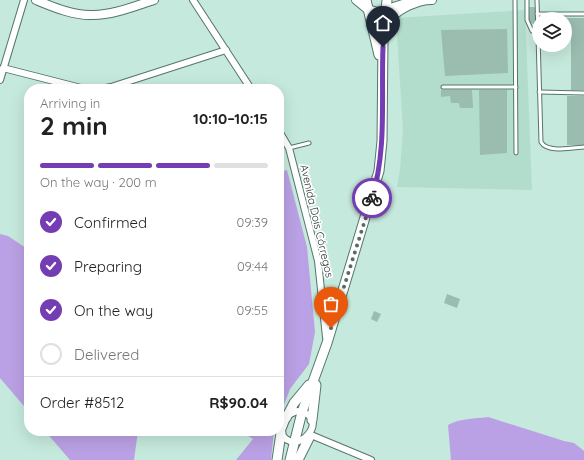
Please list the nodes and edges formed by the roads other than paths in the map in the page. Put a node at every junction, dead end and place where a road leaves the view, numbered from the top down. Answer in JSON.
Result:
{"nodes":[{"id":1,"x":24,"y":0,"type":"edge"},
{"id":2,"x":36,"y":0,"type":"edge"},
{"id":3,"x":154,"y":0,"type":"edge"},
{"id":4,"x":193,"y":0,"type":"edge"},
{"id":5,"x":356,"y":0,"type":"edge"},
{"id":6,"x":424,"y":0,"type":"edge"},
{"id":7,"x":432,"y":0,"type":"edge"},
{"id":8,"x":515,"y":0,"type":"edge"},
{"id":9,"x":527,"y":0,"type":"edge"},
{"id":10,"x":537,"y":0,"type":"edge"},
{"id":11,"x":366,"y":4,"type":"edge"},
{"id":12,"x":386,"y":5,"type":"edge"},
{"id":13,"x":537,"y":12,"type":"edge"},
{"id":14,"x":572,"y":14,"type":"edge"},
{"id":15,"x":584,"y":14,"type":"edge"},
{"id":16,"x":532,"y":31,"type":"dead end"},
{"id":17,"x":383,"y":39,"type":"junction"},
{"id":18,"x":226,"y":50,"type":"junction"},
{"id":19,"x":538,"y":52,"type":"edge"},
{"id":20,"x":3,"y":68,"type":"junction"},
{"id":21,"x":382,"y":76,"type":"junction"},
{"id":22,"x":0,"y":80,"type":"edge"},
{"id":23,"x":65,"y":84,"type":"edge"},
{"id":24,"x":120,"y":84,"type":"edge"},
{"id":25,"x":248,"y":84,"type":"edge"},
{"id":26,"x":443,"y":87,"type":"dead end"},
{"id":27,"x":516,"y":87,"type":"junction"},
{"id":28,"x":539,"y":92,"type":"junction"},
{"id":29,"x":584,"y":93,"type":"edge"},
{"id":30,"x":284,"y":140,"type":"edge"},
{"id":31,"x":309,"y":143,"type":"dead end"},
{"id":32,"x":584,"y":147,"type":"edge"},
{"id":33,"x":289,"y":148,"type":"junction"},
{"id":34,"x":516,"y":153,"type":"dead end"},
{"id":35,"x":327,"y":343,"type":"junction"},
{"id":36,"x":315,"y":377,"type":"junction"},
{"id":37,"x":302,"y":412,"type":"junction"},
{"id":38,"x":286,"y":418,"type":"junction"},
{"id":39,"x":312,"y":420,"type":"junction"},
{"id":40,"x":284,"y":424,"type":"edge"},
{"id":41,"x":281,"y":436,"type":"edge"},
{"id":42,"x":282,"y":436,"type":"edge"},
{"id":43,"x":310,"y":437,"type":"junction"},
{"id":44,"x":293,"y":445,"type":"junction"},
{"id":45,"x":277,"y":460,"type":"edge"},
{"id":46,"x":290,"y":460,"type":"edge"},
{"id":47,"x":298,"y":460,"type":"edge"},
{"id":48,"x":371,"y":460,"type":"edge"}],
"edges":[{"from":1,"to":20,"type":"street"},
{"from":2,"to":3,"type":"street"},
{"from":4,"to":18,"type":"street"},
{"from":5,"to":11,"type":"street"},
{"from":6,"to":7,"type":"street"},
{"from":6,"to":12,"type":"street"},
{"from":6,"to":17,"type":"main road"},
{"from":8,"to":27,"type":"lane"},
{"from":9,"to":16,"type":"lane"},
{"from":10,"to":13,"type":"lane"},
{"from":11,"to":12,"type":"street"},
{"from":11,"to":21,"type":"main road"},
{"from":12,"to":17,"type":"main road"},
{"from":14,"to":15,"type":"lane"},
{"from":17,"to":21,"type":"main road"},
{"from":18,"to":24,"type":"street"},
{"from":18,"to":25,"type":"street"},
{"from":19,"to":28,"type":"lane"},
{"from":20,"to":22,"type":"street"},
{"from":20,"to":23,"type":"street"},
{"from":21,"to":35,"type":"main road"},
{"from":26,"to":27,"type":"lane"},
{"from":27,"to":34,"type":"lane"},
{"from":28,"to":29,"type":"lane"},
{"from":28,"to":32,"type":"lane"},
{"from":30,"to":33,"type":"street","name":"Avenida Dois Córregos"},
{"from":31,"to":33,"type":"lane"},
{"from":33,"to":35,"type":"street","name":"Avenida Dois Córregos"},
{"from":35,"to":36,"type":"main road"},
{"from":36,"to":37,"type":"main road"},
{"from":36,"to":38,"type":"main road"},
{"from":36,"to":39,"type":"main road"},
{"from":37,"to":38,"type":"street"},
{"from":37,"to":39,"type":"street"},
{"from":37,"to":44,"type":"main road"},
{"from":38,"to":40,"type":"street"},
{"from":39,"to":43,"type":"street"},
{"from":41,"to":45,"type":"main road"},
{"from":42,"to":44,"type":"street"},
{"from":43,"to":44,"type":"street"},
{"from":43,"to":47,"type":"main road"},
{"from":43,"to":48,"type":"street"},
{"from":44,"to":46,"type":"main road"}]}
